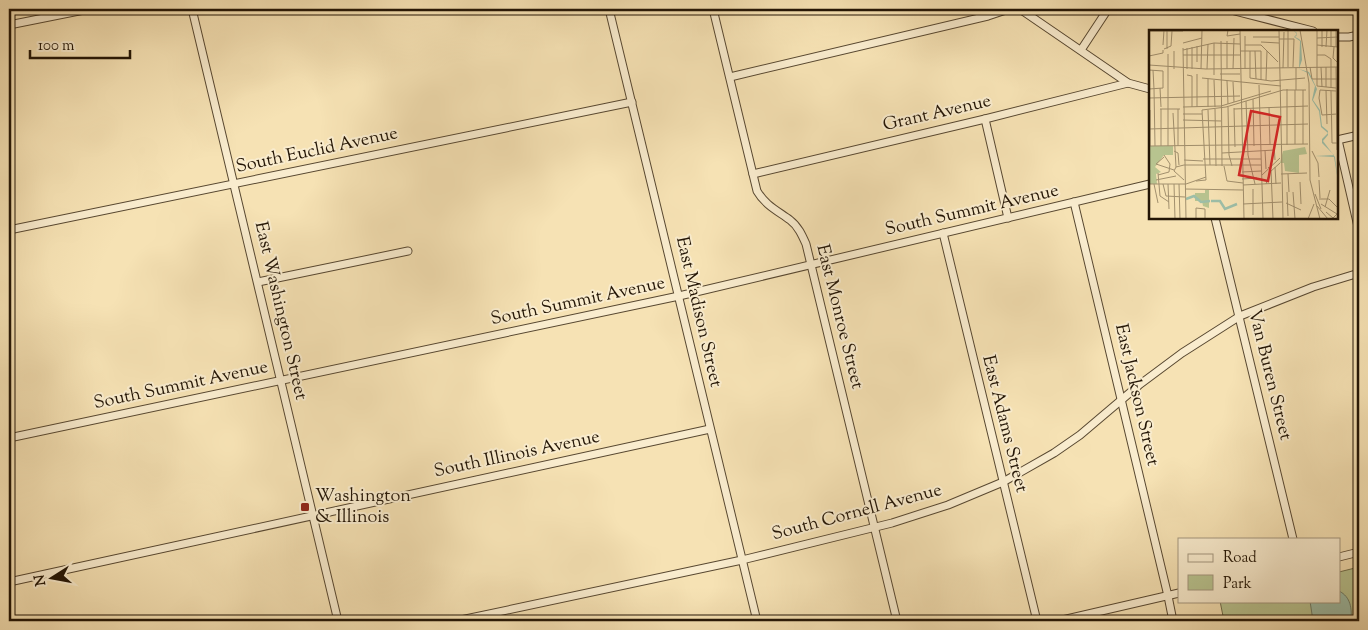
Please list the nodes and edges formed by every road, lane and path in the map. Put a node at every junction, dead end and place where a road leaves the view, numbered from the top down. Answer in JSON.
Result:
{"nodes":[{"id":1,"x":89,"y":9,"type":"edge"},
{"id":2,"x":192,"y":9,"type":"edge"},
{"id":3,"x":609,"y":9,"type":"edge"},
{"id":4,"x":713,"y":9,"type":"edge"},
{"id":5,"x":1009,"y":9,"type":"edge"},
{"id":6,"x":1020,"y":9,"type":"edge"},
{"id":7,"x":1108,"y":9,"type":"edge"},
{"id":8,"x":1227,"y":9,"type":"edge"},
{"id":9,"x":9,"y":25,"type":"edge"},
{"id":10,"x":1309,"y":30,"type":"edge"},
{"id":11,"x":1359,"y":35,"type":"edge"},
{"id":12,"x":1338,"y":37,"type":"edge"},
{"id":13,"x":1081,"y":50,"type":"junction"},
{"id":14,"x":730,"y":77,"type":"junction"},
{"id":15,"x":1128,"y":83,"type":"junction"},
{"id":16,"x":1149,"y":89,"type":"edge"},
{"id":17,"x":632,"y":102,"type":"junction"},
{"id":18,"x":985,"y":119,"type":"junction"},
{"id":19,"x":1359,"y":135,"type":"edge"},
{"id":20,"x":1338,"y":140,"type":"edge"},
{"id":21,"x":1338,"y":144,"type":"edge"},
{"id":22,"x":753,"y":174,"type":"junction"},
{"id":23,"x":234,"y":184,"type":"junction"},
{"id":24,"x":1149,"y":184,"type":"edge"},
{"id":25,"x":1074,"y":202,"type":"junction"},
{"id":26,"x":1008,"y":218,"type":"junction"},
{"id":27,"x":1215,"y":219,"type":"edge"},
{"id":28,"x":9,"y":230,"type":"edge"},
{"id":29,"x":1359,"y":231,"type":"edge"},
{"id":30,"x":943,"y":233,"type":"junction"},
{"id":31,"x":408,"y":251,"type":"dead end"},
{"id":32,"x":811,"y":264,"type":"junction"},
{"id":33,"x":1359,"y":273,"type":"edge"},
{"id":34,"x":258,"y":282,"type":"junction"},
{"id":35,"x":678,"y":296,"type":"junction"},
{"id":36,"x":1240,"y":316,"type":"junction"},
{"id":37,"x":281,"y":380,"type":"junction"},
{"id":38,"x":1122,"y":400,"type":"junction"},
{"id":39,"x":710,"y":429,"type":"junction"},
{"id":40,"x":9,"y":438,"type":"edge"},
{"id":41,"x":1003,"y":482,"type":"junction"},
{"id":42,"x":313,"y":515,"type":"junction"},
{"id":43,"x":875,"y":527,"type":"junction"},
{"id":44,"x":1293,"y":538,"type":"edge"},
{"id":45,"x":1359,"y":552,"type":"edge"},
{"id":46,"x":1340,"y":557,"type":"edge"},
{"id":47,"x":742,"y":560,"type":"junction"},
{"id":48,"x":9,"y":582,"type":"edge"},
{"id":49,"x":1178,"y":593,"type":"edge"},
{"id":50,"x":1168,"y":596,"type":"junction"},
{"id":51,"x":338,"y":621,"type":"edge"},
{"id":52,"x":456,"y":621,"type":"edge"},
{"id":53,"x":757,"y":621,"type":"edge"},
{"id":54,"x":897,"y":621,"type":"edge"},
{"id":55,"x":1037,"y":621,"type":"edge"},
{"id":56,"x":1058,"y":621,"type":"edge"},
{"id":57,"x":1173,"y":621,"type":"edge"}],
"edges":[{"from":1,"to":9,"type":"street"},
{"from":2,"to":23,"type":"street","name":"East Washington Street"},
{"from":3,"to":17,"type":"street","name":"East Madison Street"},
{"from":4,"to":14,"type":"street","name":"East Monroe Street"},
{"from":5,"to":14,"type":"street"},
{"from":6,"to":13,"type":"street"},
{"from":7,"to":13,"type":"street"},
{"from":8,"to":10,"type":"street"},
{"from":11,"to":12,"type":"street"},
{"from":13,"to":15,"type":"street"},
{"from":14,"to":22,"type":"street","name":"East Monroe Street"},
{"from":15,"to":16,"type":"street"},
{"from":15,"to":18,"type":"street","name":"Grant Avenue"},
{"from":17,"to":23,"type":"street","name":"South Euclid Avenue"},
{"from":17,"to":35,"type":"street","name":"East Madison Street"},
{"from":18,"to":22,"type":"street","name":"Grant Avenue"},
{"from":18,"to":26,"type":"street"},
{"from":19,"to":20,"type":"street"},
{"from":21,"to":29,"type":"street"},
{"from":22,"to":32,"type":"street","name":"East Monroe Street"},
{"from":23,"to":28,"type":"street","name":"South Euclid Avenue"},
{"from":23,"to":34,"type":"street","name":"East Washington Street"},
{"from":24,"to":25,"type":"street","name":"South Summit Avenue"},
{"from":25,"to":26,"type":"street","name":"South Summit Avenue"},
{"from":25,"to":38,"type":"street","name":"East Jackson Street"},
{"from":26,"to":30,"type":"street","name":"South Summit Avenue"},
{"from":27,"to":36,"type":"street","name":"Van Buren Street"},
{"from":30,"to":32,"type":"street","name":"South Summit Avenue"},
{"from":30,"to":41,"type":"street","name":"East Adams Street"},
{"from":31,"to":34,"type":"street"},
{"from":32,"to":35,"type":"street","name":"South Summit Avenue"},
{"from":32,"to":43,"type":"street","name":"East Monroe Street"},
{"from":33,"to":36,"type":"street","name":"South Cornell Avenue"},
{"from":34,"to":37,"type":"street","name":"East Washington Street"},
{"from":35,"to":37,"type":"street","name":"South Summit Avenue"},
{"from":35,"to":39,"type":"street","name":"East Madison Street"},
{"from":36,"to":38,"type":"street","name":"South Cornell Avenue"},
{"from":36,"to":44,"type":"street","name":"Van Buren Street"},
{"from":37,"to":40,"type":"street","name":"South Summit Avenue"},
{"from":37,"to":42,"type":"street","name":"East Washington Street"},
{"from":38,"to":41,"type":"street","name":"South Cornell Avenue"},
{"from":38,"to":50,"type":"street","name":"East Jackson Street"},
{"from":39,"to":42,"type":"street","name":"South Illinois Avenue"},
{"from":39,"to":47,"type":"street","name":"East Madison Street"},
{"from":41,"to":43,"type":"street","name":"South Cornell Avenue"},
{"from":41,"to":55,"type":"street","name":"East Adams Street"},
{"from":42,"to":48,"type":"street","name":"South Illinois Avenue"},
{"from":42,"to":51,"type":"street","name":"East Washington Street"},
{"from":43,"to":47,"type":"street","name":"South Cornell Avenue"},
{"from":43,"to":54,"type":"street","name":"East Monroe Street"},
{"from":45,"to":46,"type":"street"},
{"from":47,"to":52,"type":"street","name":"South Cornell Avenue"},
{"from":47,"to":53,"type":"street","name":"East Madison Street"},
{"from":49,"to":50,"type":"street"},
{"from":50,"to":56,"type":"street"},
{"from":50,"to":57,"type":"street","name":"East Jackson Street"}]}
